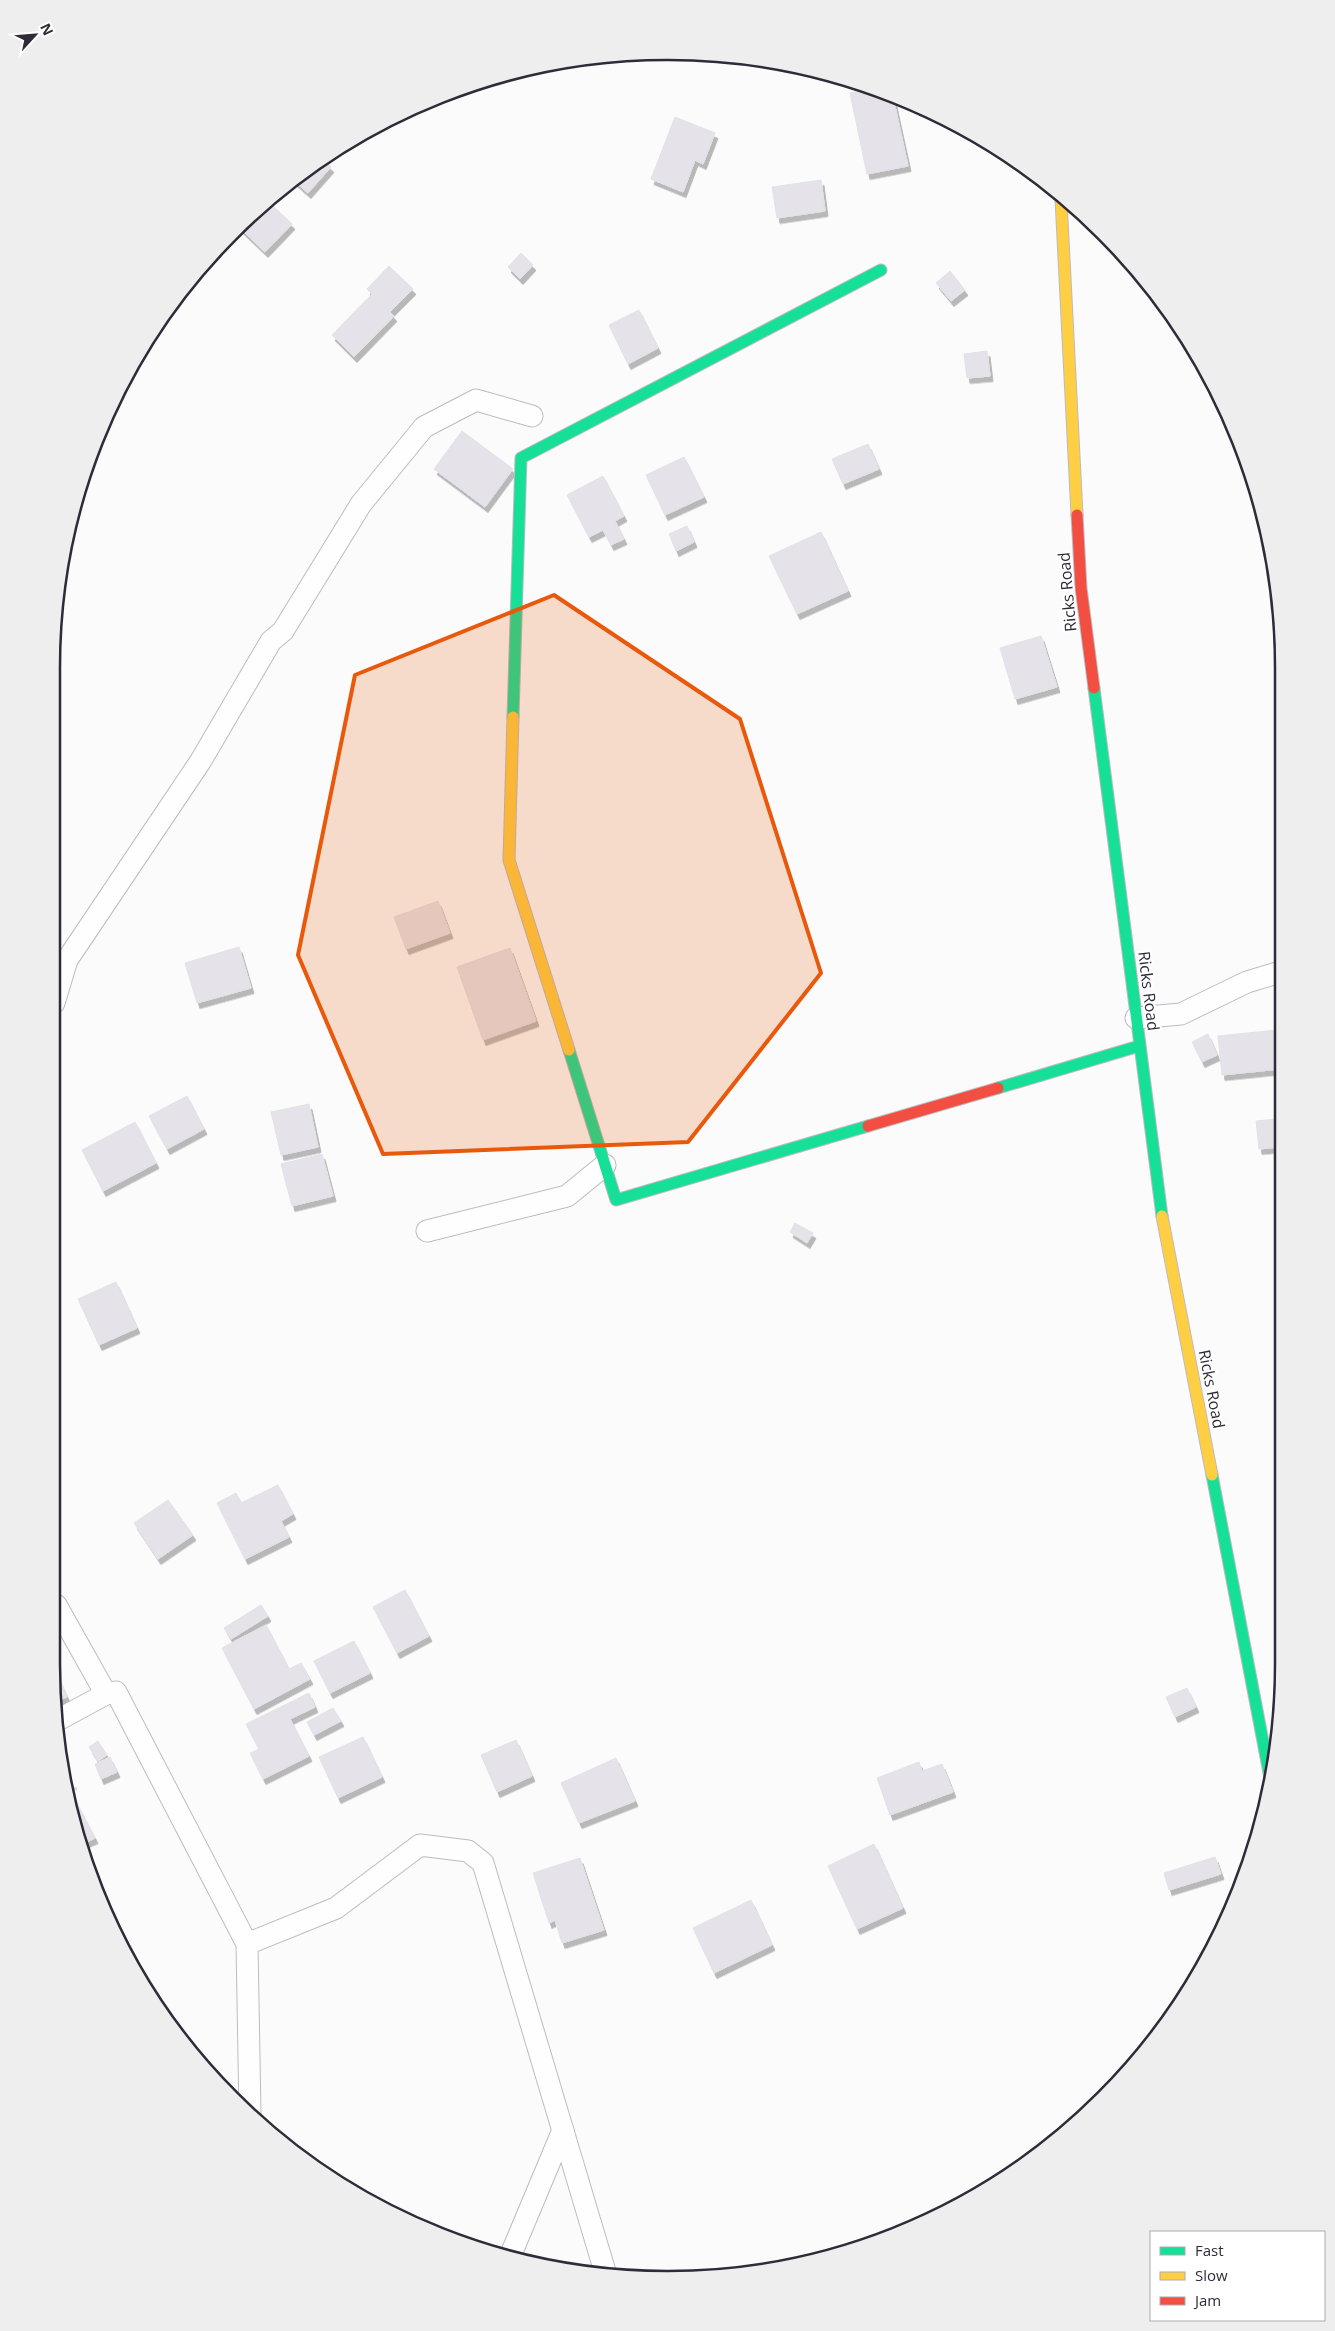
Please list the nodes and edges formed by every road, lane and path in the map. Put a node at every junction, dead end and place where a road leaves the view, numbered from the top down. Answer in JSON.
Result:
{"nodes":[{"id":1,"x":1061,"y":206,"type":"edge"},
{"id":2,"x":881,"y":270,"type":"dead end"},
{"id":3,"x":532,"y":416,"type":"dead end"},
{"id":4,"x":1275,"y":974,"type":"edge"},
{"id":5,"x":60,"y":983,"type":"edge"},
{"id":6,"x":1136,"y":1018,"type":"junction"},
{"id":7,"x":1139,"y":1046,"type":"junction"},
{"id":8,"x":605,"y":1165,"type":"junction"},
{"id":9,"x":427,"y":1231,"type":"dead end"},
{"id":10,"x":60,"y":1611,"type":"edge"},
{"id":11,"x":106,"y":1694,"type":"junction"},
{"id":12,"x":62,"y":1718,"type":"edge"},
{"id":13,"x":1267,"y":1761,"type":"edge"},
{"id":14,"x":74,"y":1789,"type":"edge"},
{"id":15,"x":77,"y":1789,"type":"dead end"},
{"id":16,"x":247,"y":1944,"type":"junction"},
{"id":17,"x":250,"y":2104,"type":"edge"},
{"id":18,"x":563,"y":2130,"type":"junction"},
{"id":19,"x":513,"y":2251,"type":"edge"},
{"id":20,"x":604,"y":2268,"type":"edge"}],
"edges":[{"from":1,"to":6,"type":"street","name":"Ricks Road"},
{"from":2,"to":8,"type":"street"},
{"from":3,"to":5,"type":"street"},
{"from":4,"to":6,"type":"street"},
{"from":6,"to":7,"type":"street","name":"Ricks Road"},
{"from":7,"to":8,"type":"street"},
{"from":7,"to":13,"type":"street","name":"Ricks Road"},
{"from":8,"to":9,"type":"street"},
{"from":10,"to":11,"type":"street"},
{"from":11,"to":12,"type":"street"},
{"from":11,"to":16,"type":"street"},
{"from":14,"to":15,"type":"path"},
{"from":16,"to":17,"type":"street"},
{"from":16,"to":18,"type":"street"},
{"from":18,"to":19,"type":"street"},
{"from":18,"to":20,"type":"street"}]}
